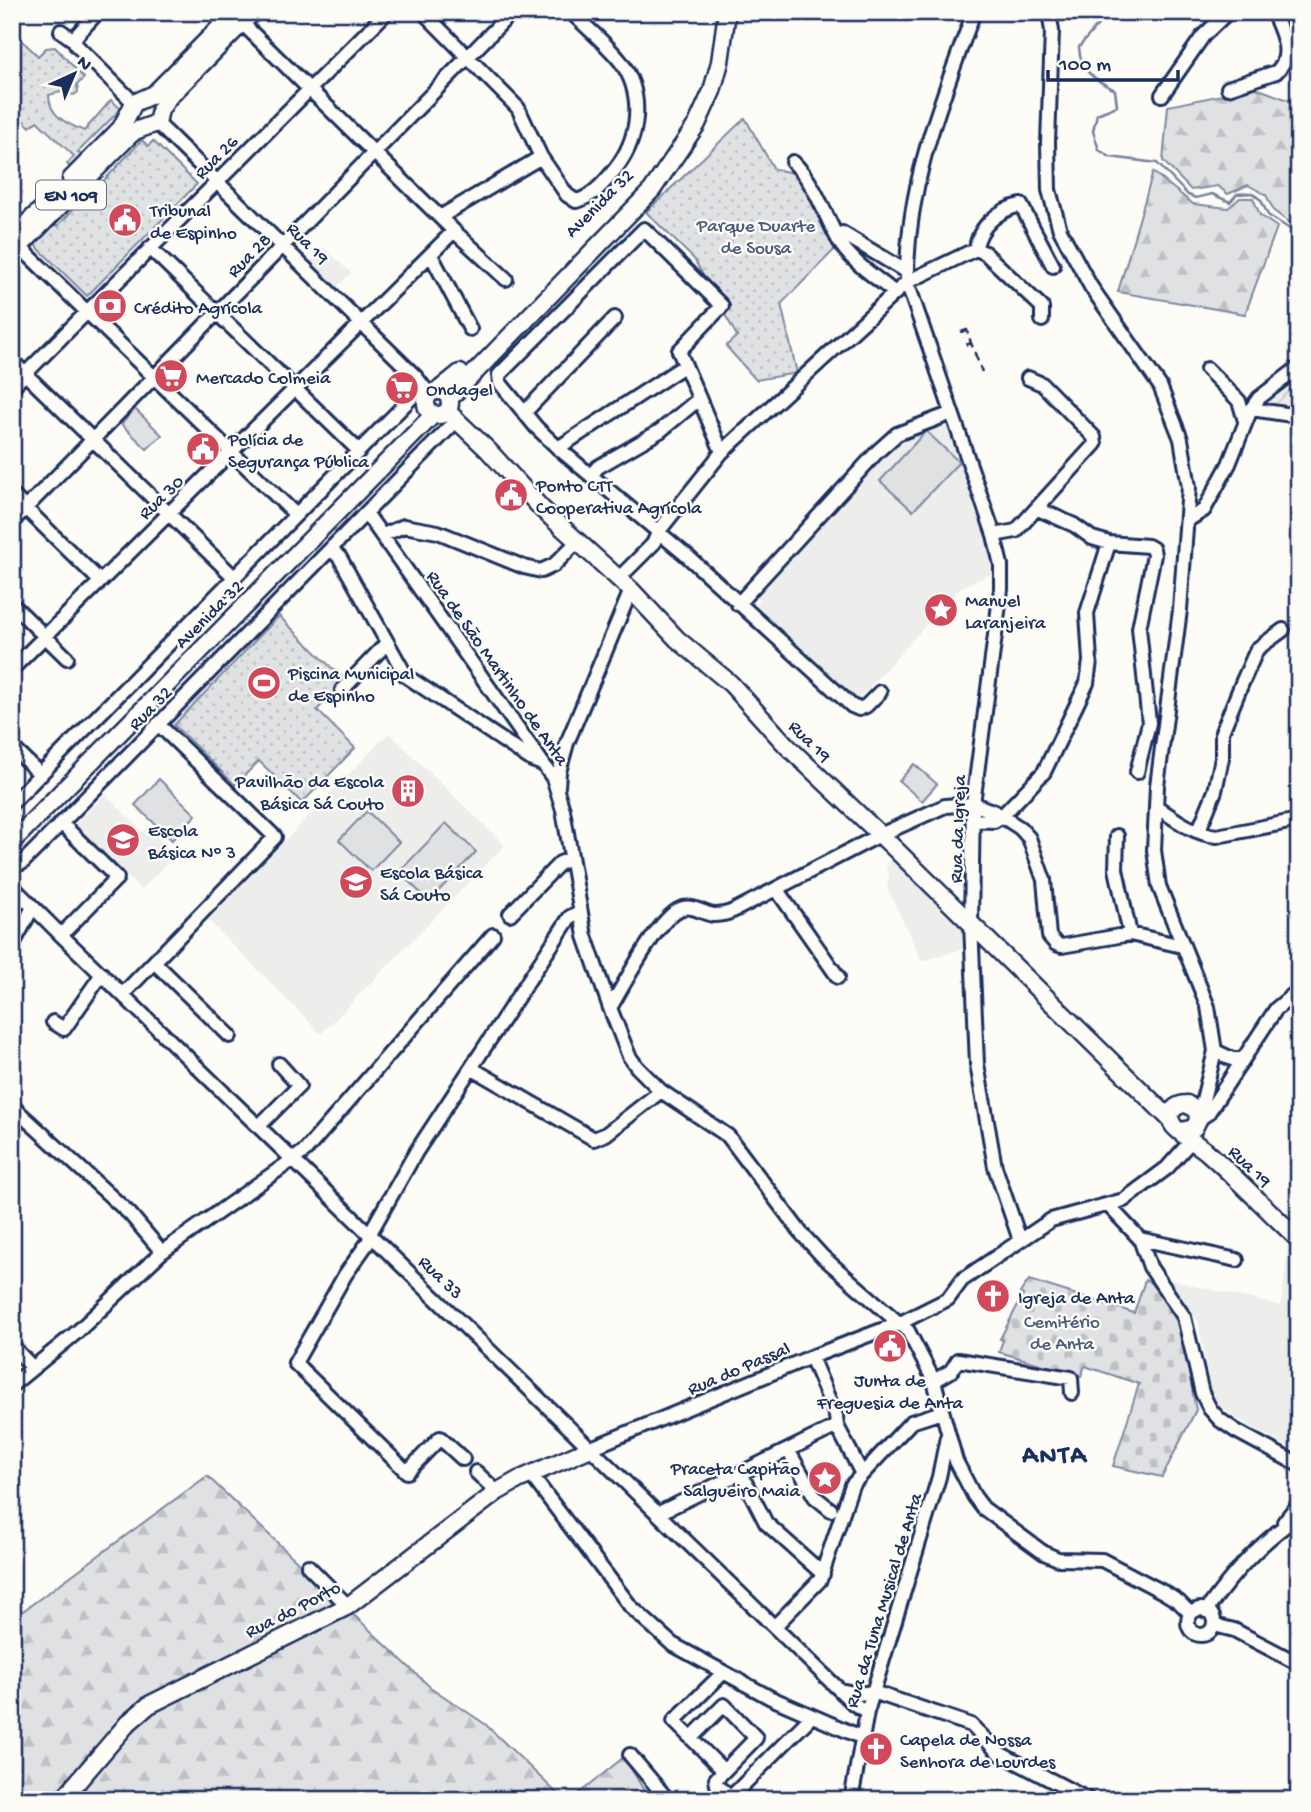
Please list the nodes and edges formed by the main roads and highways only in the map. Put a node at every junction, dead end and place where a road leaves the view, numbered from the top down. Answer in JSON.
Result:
{"nodes":[{"id":1,"x":727,"y":12,"type":"edge"},
{"id":2,"x":239,"y":15,"type":"edge"},
{"id":3,"x":137,"y":105,"type":"junction"},
{"id":4,"x":153,"y":120,"type":"junction"},
{"id":5,"x":14,"y":244,"type":"edge"},
{"id":6,"x":438,"y":403,"type":"junction"},
{"id":7,"x":12,"y":827,"type":"edge"},
{"id":8,"x":12,"y":842,"type":"edge"},
{"id":9,"x":1299,"y":1240,"type":"edge"},
{"id":10,"x":591,"y":1448,"type":"road end"},
{"id":11,"x":63,"y":1800,"type":"edge"}],
"edges":[{"from":1,"to":6,"type":"main road","name":"Avenida 32"},
{"from":2,"to":3,"type":"main road","number":"EN 109"},
{"from":2,"to":4,"type":"main road","number":"EN 109"},
{"from":3,"to":4,"type":"main road"},
{"from":3,"to":4,"type":"main road"},
{"from":3,"to":5,"type":"main road","number":"EN 109"},
{"from":4,"to":5,"type":"main road","number":"EN 109"},
{"from":6,"to":7,"type":"main road","name":"Avenida 32"},
{"from":6,"to":8,"type":"main road","name":"Avenida 32"},
{"from":6,"to":9,"type":"main road","name":"Rua 19"},
{"from":10,"to":11,"type":"main road","name":"Rua do Porto"}]}
